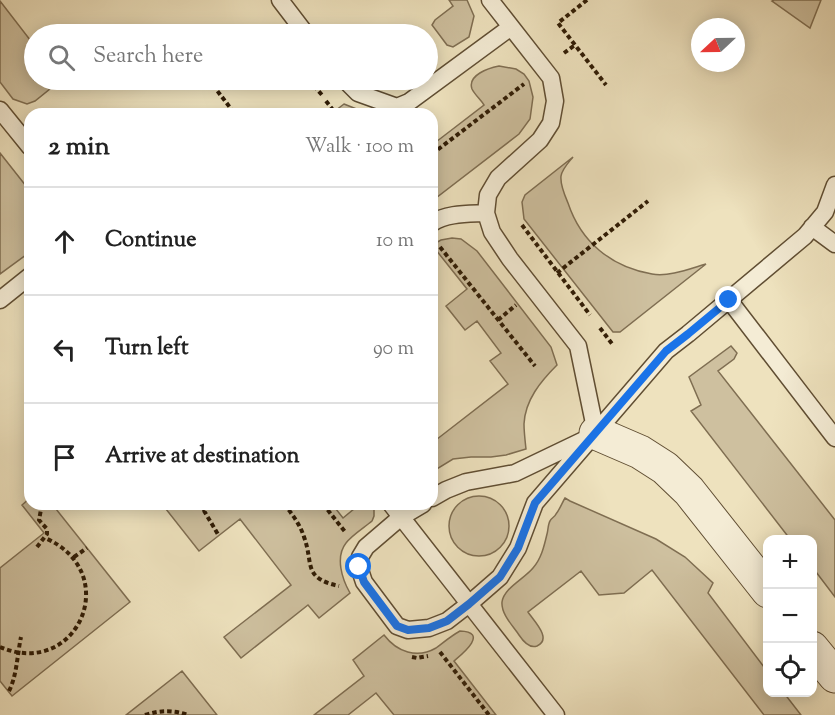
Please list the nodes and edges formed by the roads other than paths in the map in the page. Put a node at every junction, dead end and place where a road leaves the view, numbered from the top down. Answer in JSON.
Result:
{"nodes":[{"id":1,"x":280,"y":0,"type":"edge"},
{"id":2,"x":490,"y":0,"type":"edge"},
{"id":3,"x":298,"y":24,"type":"edge"},
{"id":4,"x":511,"y":27,"type":"junction"},
{"id":5,"x":438,"y":81,"type":"edge"},
{"id":6,"x":355,"y":90,"type":"edge"},
{"id":7,"x":425,"y":90,"type":"edge"},
{"id":8,"x":0,"y":110,"type":"edge"},
{"id":9,"x":24,"y":140,"type":"edge"},
{"id":10,"x":834,"y":193,"type":"edge"},
{"id":11,"x":486,"y":213,"type":"junction"},
{"id":12,"x":438,"y":219,"type":"edge"},
{"id":13,"x":812,"y":227,"type":"junction"},
{"id":14,"x":835,"y":244,"type":"edge"},
{"id":15,"x":24,"y":281,"type":"edge"},
{"id":16,"x":0,"y":300,"type":"edge"},
{"id":17,"x":729,"y":300,"type":"junction"},
{"id":18,"x":596,"y":433,"type":"junction"},
{"id":19,"x":835,"y":438,"type":"edge"},
{"id":20,"x":438,"y":495,"type":"edge"},
{"id":21,"x":396,"y":511,"type":"edge"},
{"id":22,"x":766,"y":589,"type":"edge"},
{"id":23,"x":469,"y":604,"type":"junction"},
{"id":24,"x":817,"y":653,"type":"edge"},
{"id":25,"x":835,"y":676,"type":"edge"},
{"id":26,"x":556,"y":715,"type":"edge"}],
"edges":[{"from":1,"to":3,"type":"lane"},
{"from":2,"to":4,"type":"lane"},
{"from":4,"to":5,"type":"lane"},
{"from":4,"to":11,"type":"lane"},
{"from":6,"to":7,"type":"lane"},
{"from":8,"to":9,"type":"lane"},
{"from":10,"to":13,"type":"lane"},
{"from":11,"to":12,"type":"lane"},
{"from":11,"to":18,"type":"lane"},
{"from":13,"to":14,"type":"lane"},
{"from":13,"to":17,"type":"lane"},
{"from":15,"to":16,"type":"lane"},
{"from":17,"to":18,"type":"lane"},
{"from":17,"to":19,"type":"lane"},
{"from":18,"to":20,"type":"lane"},
{"from":18,"to":22,"type":"street"},
{"from":18,"to":23,"type":"lane"},
{"from":21,"to":23,"type":"lane"},
{"from":21,"to":23,"type":"lane"},
{"from":23,"to":26,"type":"lane"},
{"from":24,"to":25,"type":"street"}]}
